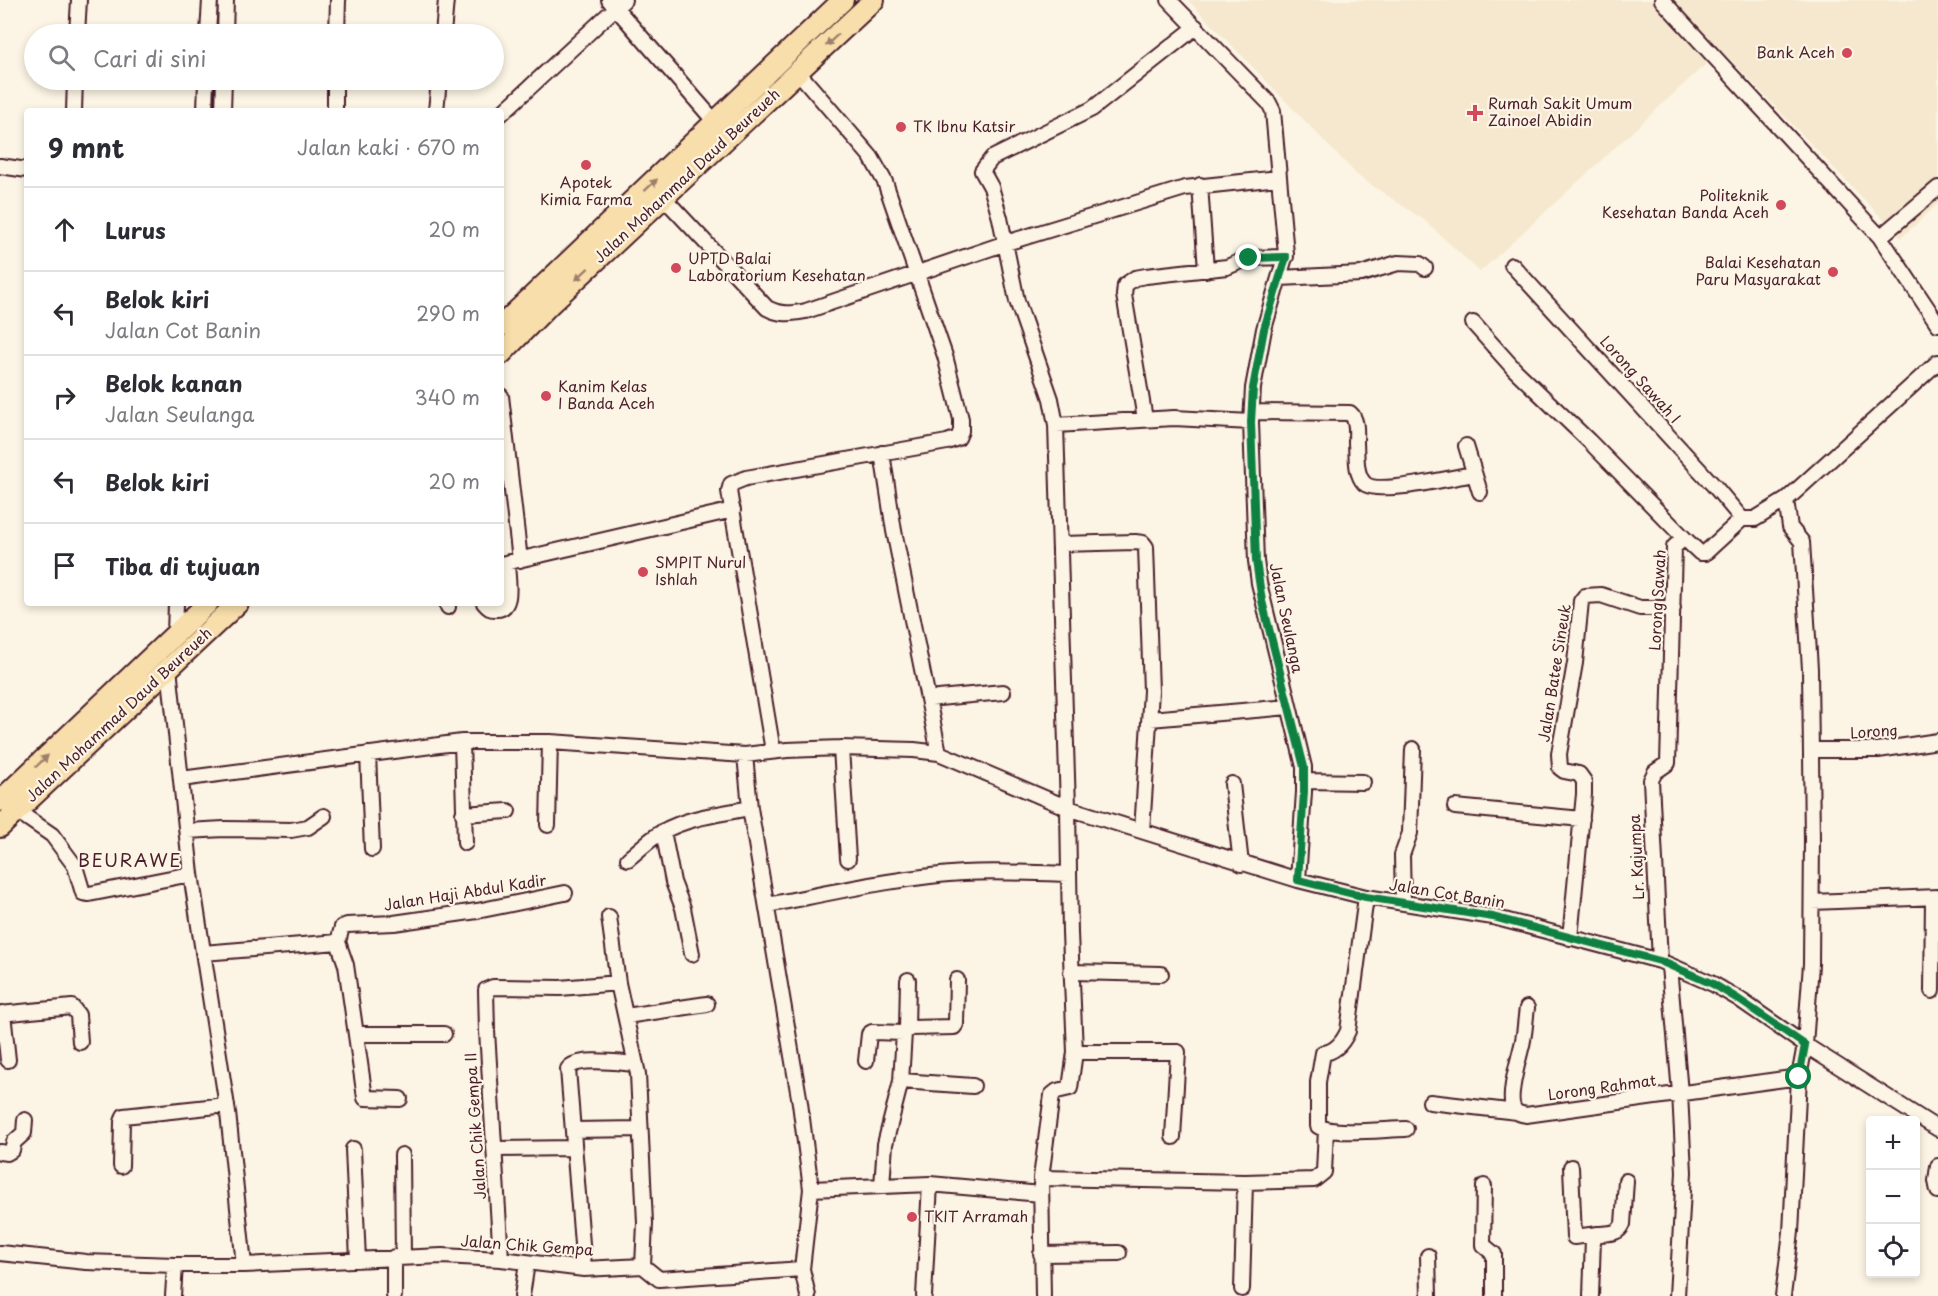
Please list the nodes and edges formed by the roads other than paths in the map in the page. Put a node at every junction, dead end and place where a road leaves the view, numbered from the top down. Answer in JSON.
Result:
{"nodes":[{"id":1,"x":79,"y":0,"type":"edge"},
{"id":2,"x":338,"y":0,"type":"edge"},
{"id":3,"x":446,"y":0,"type":"edge"},
{"id":4,"x":843,"y":0,"type":"edge"},
{"id":5,"x":874,"y":0,"type":"edge"},
{"id":6,"x":1169,"y":0,"type":"edge"},
{"id":7,"x":1662,"y":0,"type":"edge"},
{"id":8,"x":616,"y":2,"type":"edge"},
{"id":9,"x":209,"y":4,"type":"edge"},
{"id":10,"x":226,"y":6,"type":"edge"},
{"id":11,"x":78,"y":24,"type":"edge"},
{"id":12,"x":208,"y":24,"type":"edge"},
{"id":13,"x":225,"y":24,"type":"edge"},
{"id":14,"x":337,"y":24,"type":"edge"},
{"id":15,"x":444,"y":24,"type":"edge"},
{"id":16,"x":1196,"y":27,"type":"junction"},
{"id":17,"x":798,"y":72,"type":"junction"},
{"id":18,"x":75,"y":90,"type":"edge"},
{"id":19,"x":206,"y":90,"type":"edge"},
{"id":20,"x":223,"y":90,"type":"edge"},
{"id":21,"x":335,"y":90,"type":"edge"},
{"id":22,"x":438,"y":90,"type":"edge"},
{"id":23,"x":74,"y":108,"type":"edge"},
{"id":24,"x":205,"y":108,"type":"edge"},
{"id":25,"x":222,"y":108,"type":"edge"},
{"id":26,"x":334,"y":108,"type":"edge"},
{"id":27,"x":436,"y":108,"type":"edge"},
{"id":28,"x":504,"y":111,"type":"edge"},
{"id":29,"x":716,"y":123,"type":"junction"},
{"id":30,"x":0,"y":166,"type":"edge"},
{"id":31,"x":24,"y":170,"type":"edge"},
{"id":32,"x":1279,"y":178,"type":"junction"},
{"id":33,"x":1200,"y":185,"type":"junction"},
{"id":34,"x":1938,"y":188,"type":"edge"},
{"id":35,"x":664,"y":198,"type":"junction"},
{"id":36,"x":1880,"y":237,"type":"junction"},
{"id":37,"x":1006,"y":243,"type":"junction"},
{"id":38,"x":1286,"y":257,"type":"junction"},
{"id":39,"x":1512,"y":265,"type":"dead end"},
{"id":40,"x":1425,"y":268,"type":"dead end"},
{"id":41,"x":1206,"y":270,"type":"junction"},
{"id":42,"x":917,"y":274,"type":"junction"},
{"id":43,"x":1280,"y":278,"type":"junction"},
{"id":44,"x":504,"y":323,"type":"edge"},
{"id":45,"x":1473,"y":323,"type":"dead end"},
{"id":46,"x":1938,"y":324,"type":"edge"},
{"id":47,"x":504,"y":351,"type":"edge"},
{"id":48,"x":1938,"y":362,"type":"edge"},
{"id":49,"x":1251,"y":417,"type":"junction"},
{"id":50,"x":1145,"y":419,"type":"junction"},
{"id":51,"x":1056,"y":425,"type":"junction"},
{"id":52,"x":1466,"y":446,"type":"dead end"},
{"id":53,"x":882,"y":453,"type":"junction"},
{"id":54,"x":504,"y":458,"type":"edge"},
{"id":55,"x":1473,"y":474,"type":"junction"},
{"id":56,"x":1480,"y":492,"type":"dead end"},
{"id":57,"x":1786,"y":500,"type":"junction"},
{"id":58,"x":733,"y":510,"type":"junction"},
{"id":59,"x":1742,"y":519,"type":"junction"},
{"id":60,"x":1683,"y":538,"type":"junction"},
{"id":61,"x":1061,"y":544,"type":"junction"},
{"id":62,"x":509,"y":562,"type":"edge"},
{"id":63,"x":176,"y":606,"type":"edge"},
{"id":64,"x":201,"y":606,"type":"edge"},
{"id":65,"x":234,"y":606,"type":"edge"},
{"id":66,"x":486,"y":606,"type":"edge"},
{"id":67,"x":1673,"y":608,"type":"junction"},
{"id":68,"x":175,"y":634,"type":"junction"},
{"id":69,"x":169,"y":668,"type":"junction"},
{"id":70,"x":1002,"y":692,"type":"dead end"},
{"id":71,"x":928,"y":699,"type":"junction"},
{"id":72,"x":1289,"y":707,"type":"junction"},
{"id":73,"x":1150,"y":719,"type":"junction"},
{"id":74,"x":462,"y":741,"type":"junction"},
{"id":75,"x":1938,"y":741,"type":"edge"},
{"id":76,"x":550,"y":742,"type":"junction"},
{"id":77,"x":841,"y":748,"type":"junction"},
{"id":78,"x":1413,"y":749,"type":"dead end"},
{"id":79,"x":1812,"y":750,"type":"junction"},
{"id":80,"x":773,"y":752,"type":"junction"},
{"id":81,"x":939,"y":753,"type":"junction"},
{"id":82,"x":368,"y":754,"type":"junction"},
{"id":83,"x":745,"y":755,"type":"junction"},
{"id":84,"x":1668,"y":758,"type":"joint"},
{"id":85,"x":181,"y":779,"type":"junction"},
{"id":86,"x":1305,"y":781,"type":"junction"},
{"id":87,"x":1363,"y":782,"type":"dead end"},
{"id":88,"x":1232,"y":784,"type":"dead end"},
{"id":89,"x":8,"y":806,"type":"edge"},
{"id":90,"x":1455,"y":807,"type":"dead end"},
{"id":91,"x":750,"y":808,"type":"junction"},
{"id":92,"x":1068,"y":808,"type":"junction"},
{"id":93,"x":508,"y":811,"type":"dead end"},
{"id":94,"x":463,"y":814,"type":"junction"},
{"id":95,"x":324,"y":816,"type":"dead end"},
{"id":96,"x":1582,"y":819,"type":"junction"},
{"id":97,"x":548,"y":825,"type":"dead end"},
{"id":98,"x":0,"y":827,"type":"edge"},
{"id":99,"x":187,"y":831,"type":"junction"},
{"id":100,"x":663,"y":831,"type":"junction"},
{"id":101,"x":1142,"y":831,"type":"junction"},
{"id":102,"x":465,"y":843,"type":"dead end"},
{"id":103,"x":372,"y":849,"type":"dead end"},
{"id":104,"x":628,"y":859,"type":"dead end"},
{"id":105,"x":848,"y":859,"type":"dead end"},
{"id":106,"x":1241,"y":864,"type":"junction"},
{"id":107,"x":191,"y":874,"type":"junction"},
{"id":108,"x":1069,"y":874,"type":"junction"},
{"id":109,"x":1298,"y":880,"type":"junction"},
{"id":110,"x":565,"y":893,"type":"dead end"},
{"id":111,"x":1366,"y":897,"type":"junction"},
{"id":112,"x":1936,"y":898,"type":"edge"},
{"id":113,"x":1812,"y":902,"type":"junction"},
{"id":114,"x":1403,"y":903,"type":"junction"},
{"id":115,"x":767,"y":905,"type":"junction"},
{"id":116,"x":609,"y":917,"type":"dead end"},
{"id":117,"x":1570,"y":938,"type":"junction"},
{"id":118,"x":338,"y":942,"type":"junction"},
{"id":119,"x":203,"y":953,"type":"junction"},
{"id":120,"x":692,"y":954,"type":"dead end"},
{"id":121,"x":1665,"y":964,"type":"junction"},
{"id":122,"x":1071,"y":972,"type":"junction"},
{"id":123,"x":1161,"y":974,"type":"dead end"},
{"id":124,"x":908,"y":980,"type":"dead end"},
{"id":125,"x":957,"y":980,"type":"dead end"},
{"id":126,"x":618,"y":983,"type":"junction"},
{"id":127,"x":1932,"y":991,"type":"dead end"},
{"id":128,"x":706,"y":1004,"type":"dead end"},
{"id":129,"x":1527,"y":1008,"type":"dead end"},
{"id":130,"x":1,"y":1014,"type":"edge"},
{"id":131,"x":626,"y":1016,"type":"junction"},
{"id":132,"x":905,"y":1031,"type":"junction"},
{"id":133,"x":357,"y":1034,"type":"junction"},
{"id":134,"x":444,"y":1034,"type":"dead end"},
{"id":135,"x":80,"y":1042,"type":"dead end"},
{"id":136,"x":1805,"y":1045,"type":"junction"},
{"id":137,"x":1075,"y":1052,"type":"junction"},
{"id":138,"x":8,"y":1060,"type":"dead end"},
{"id":139,"x":866,"y":1061,"type":"dead end"},
{"id":140,"x":636,"y":1064,"type":"junction"},
{"id":141,"x":1799,"y":1077,"type":"junction"},
{"id":142,"x":901,"y":1081,"type":"junction"},
{"id":143,"x":973,"y":1086,"type":"dead end"},
{"id":144,"x":1680,"y":1093,"type":"junction"},
{"id":145,"x":400,"y":1099,"type":"dead end"},
{"id":146,"x":1430,"y":1102,"type":"dead end"},
{"id":147,"x":226,"y":1106,"type":"junction"},
{"id":148,"x":1516,"y":1112,"type":"junction"},
{"id":149,"x":25,"y":1120,"type":"dead end"},
{"id":150,"x":640,"y":1129,"type":"junction"},
{"id":151,"x":1326,"y":1129,"type":"junction"},
{"id":152,"x":1407,"y":1129,"type":"dead end"},
{"id":153,"x":1938,"y":1129,"type":"edge"},
{"id":154,"x":573,"y":1130,"type":"junction"},
{"id":155,"x":1173,"y":1137,"type":"dead end"},
{"id":156,"x":574,"y":1148,"type":"junction"},
{"id":157,"x":353,"y":1149,"type":"dead end"},
{"id":158,"x":494,"y":1149,"type":"junction"},
{"id":159,"x":0,"y":1152,"type":"edge"},
{"id":160,"x":402,"y":1155,"type":"dead end"},
{"id":161,"x":121,"y":1166,"type":"dead end"},
{"id":162,"x":1938,"y":1166,"type":"edge"},
{"id":163,"x":1571,"y":1167,"type":"dead end"},
{"id":164,"x":1041,"y":1179,"type":"junction"},
{"id":165,"x":1626,"y":1181,"type":"dead end"},
{"id":166,"x":1245,"y":1182,"type":"junction"},
{"id":167,"x":930,"y":1184,"type":"junction"},
{"id":168,"x":882,"y":1186,"type":"junction"},
{"id":169,"x":1484,"y":1186,"type":"dead end"},
{"id":170,"x":811,"y":1189,"type":"junction"},
{"id":171,"x":1938,"y":1191,"type":"edge"},
{"id":172,"x":1041,"y":1194,"type":"junction"},
{"id":173,"x":1598,"y":1234,"type":"junction"},
{"id":174,"x":0,"y":1253,"type":"edge"},
{"id":175,"x":1119,"y":1253,"type":"dead end"},
{"id":176,"x":1041,"y":1254,"type":"junction"},
{"id":177,"x":1428,"y":1256,"type":"dead end"},
{"id":178,"x":399,"y":1257,"type":"junction"},
{"id":179,"x":501,"y":1259,"type":"junction"},
{"id":180,"x":358,"y":1260,"type":"junction"},
{"id":181,"x":527,"y":1263,"type":"junction"},
{"id":182,"x":175,"y":1265,"type":"junction"},
{"id":183,"x":244,"y":1265,"type":"junction"},
{"id":184,"x":643,"y":1266,"type":"junction"},
{"id":185,"x":584,"y":1269,"type":"junction"},
{"id":186,"x":802,"y":1269,"type":"junction"},
{"id":187,"x":1242,"y":1289,"type":"dead end"},
{"id":188,"x":173,"y":1296,"type":"edge"},
{"id":189,"x":394,"y":1296,"type":"edge"},
{"id":190,"x":522,"y":1296,"type":"edge"},
{"id":191,"x":808,"y":1296,"type":"edge"},
{"id":192,"x":924,"y":1296,"type":"edge"},
{"id":193,"x":1043,"y":1296,"type":"edge"},
{"id":194,"x":1429,"y":1296,"type":"edge"},
{"id":195,"x":1494,"y":1296,"type":"edge"},
{"id":196,"x":1591,"y":1296,"type":"edge"},
{"id":197,"x":1677,"y":1296,"type":"edge"},
{"id":198,"x":1783,"y":1296,"type":"edge"}],
"edges":[{"from":1,"to":11,"type":"street"},
{"from":2,"to":14,"type":"street"},
{"from":3,"to":15,"type":"street"},
{"from":4,"to":29,"type":"highway","name":"Jalan Mohammad Daud Beureueh"},
{"from":5,"to":17,"type":"highway","name":"Jalan Mohammad Daud Beureueh","one_way":true},
{"from":6,"to":16,"type":"street"},
{"from":7,"to":36,"type":"street"},
{"from":8,"to":28,"type":"street"},
{"from":8,"to":29,"type":"street"},
{"from":9,"to":10,"type":"street"},
{"from":9,"to":12,"type":"street"},
{"from":10,"to":13,"type":"street"},
{"from":16,"to":32,"type":"street"},
{"from":16,"to":37,"type":"street"},
{"from":17,"to":35,"type":"highway","name":"Jalan Mohammad Daud Beureueh"},
{"from":17,"to":42,"type":"street"},
{"from":18,"to":23,"type":"street"},
{"from":19,"to":24,"type":"street"},
{"from":20,"to":25,"type":"street"},
{"from":21,"to":26,"type":"street"},
{"from":22,"to":27,"type":"street"},
{"from":44,"to":29,"type":"highway","name":"Jalan Mohammad Daud Beureueh","one_way":true},
{"from":30,"to":31,"type":"street"},
{"from":32,"to":33,"type":"street"},
{"from":32,"to":38,"type":"street"},
{"from":33,"to":37,"type":"street"},
{"from":33,"to":41,"type":"street"},
{"from":34,"to":36,"type":"street"},
{"from":35,"to":42,"type":"street"},
{"from":35,"to":47,"type":"highway","name":"Jalan Mohammad Daud Beureueh","one_way":true},
{"from":36,"to":46,"type":"street"},
{"from":37,"to":42,"type":"street"},
{"from":37,"to":51,"type":"street"},
{"from":38,"to":41,"type":"street"},
{"from":38,"to":43,"type":"street","name":"Jalan Seulanga"},
{"from":39,"to":59,"type":"street","name":"Lorong Sawah I"},
{"from":40,"to":43,"type":"street"},
{"from":41,"to":50,"type":"street"},
{"from":42,"to":53,"type":"street"},
{"from":43,"to":49,"type":"street","name":"Jalan Seulanga"},
{"from":45,"to":60,"type":"street"},
{"from":48,"to":57,"type":"street","name":"Lorong Sawah"},
{"from":49,"to":50,"type":"street"},
{"from":49,"to":55,"type":"street"},
{"from":49,"to":72,"type":"street","name":"Jalan Seulanga"},
{"from":50,"to":51,"type":"street"},
{"from":51,"to":61,"type":"street"},
{"from":52,"to":55,"type":"street"},
{"from":53,"to":58,"type":"street"},
{"from":53,"to":71,"type":"street"},
{"from":54,"to":62,"type":"street"},
{"from":55,"to":56,"type":"street"},
{"from":57,"to":59,"type":"street","name":"Lorong Sawah"},
{"from":57,"to":79,"type":"street"},
{"from":58,"to":62,"type":"street"},
{"from":58,"to":80,"type":"street"},
{"from":59,"to":60,"type":"street","name":"Lorong Sawah"},
{"from":60,"to":67,"type":"street","name":"Lorong Sawah"},
{"from":61,"to":73,"type":"street"},
{"from":61,"to":92,"type":"street"},
{"from":62,"to":66,"type":"street"},
{"from":63,"to":68,"type":"street"},
{"from":64,"to":68,"type":"highway","name":"Jalan Mohammad Daud Beureueh"},
{"from":65,"to":69,"type":"highway","name":"Jalan Mohammad Daud Beureueh"},
{"from":67,"to":84,"type":"street","name":"Lorong Sawah"},
{"from":67,"to":96,"type":"street","name":"Jalan Batee Sineuk"},
{"from":89,"to":68,"type":"highway","name":"Jalan Mohammad Daud Beureueh","one_way":true},
{"from":69,"to":85,"type":"street"},
{"from":69,"to":89,"type":"highway","name":"Jalan Mohammad Daud Beureueh"},
{"from":70,"to":71,"type":"street"},
{"from":71,"to":81,"type":"street"},
{"from":72,"to":73,"type":"street"},
{"from":72,"to":86,"type":"street","name":"Jalan Seulanga"},
{"from":73,"to":101,"type":"street"},
{"from":74,"to":76,"type":"street","name":"Jalan Cot Banin"},
{"from":74,"to":82,"type":"street","name":"Jalan Cot Banin"},
{"from":74,"to":94,"type":"street"},
{"from":75,"to":79,"type":"street","name":"Lorong"},
{"from":76,"to":83,"type":"street","name":"Jalan Cot Banin"},
{"from":76,"to":97,"type":"street"},
{"from":77,"to":80,"type":"street","name":"Jalan Cot Banin"},
{"from":77,"to":81,"type":"street","name":"Jalan Cot Banin"},
{"from":77,"to":105,"type":"street"},
{"from":78,"to":114,"type":"street"},
{"from":79,"to":113,"type":"street"},
{"from":80,"to":83,"type":"street","name":"Jalan Cot Banin"},
{"from":81,"to":92,"type":"street","name":"Jalan Cot Banin"},
{"from":82,"to":85,"type":"street","name":"Jalan Cot Banin"},
{"from":82,"to":103,"type":"street"},
{"from":83,"to":91,"type":"street"},
{"from":84,"to":121,"type":"street","name":"Lr. Kajumpa"},
{"from":85,"to":99,"type":"street"},
{"from":86,"to":87,"type":"street"},
{"from":86,"to":109,"type":"street","name":"Jalan Seulanga"},
{"from":88,"to":106,"type":"street"},
{"from":89,"to":98,"type":"highway","name":"Jalan Mohammad Daud Beureueh"},
{"from":89,"to":107,"type":"street"},
{"from":90,"to":96,"type":"street"},
{"from":91,"to":100,"type":"street"},
{"from":91,"to":115,"type":"street"},
{"from":92,"to":101,"type":"street","name":"Jalan Cot Banin"},
{"from":92,"to":108,"type":"street"},
{"from":93,"to":94,"type":"street"},
{"from":94,"to":102,"type":"street"},
{"from":95,"to":99,"type":"street"},
{"from":96,"to":117,"type":"street","name":"Jalan Batee Sineuk"},
{"from":99,"to":107,"type":"street"},
{"from":100,"to":104,"type":"street"},
{"from":100,"to":120,"type":"street"},
{"from":101,"to":106,"type":"street","name":"Jalan Cot Banin"},
{"from":106,"to":109,"type":"street","name":"Jalan Cot Banin"},
{"from":107,"to":119,"type":"street"},
{"from":108,"to":115,"type":"street"},
{"from":108,"to":122,"type":"street"},
{"from":109,"to":111,"type":"street","name":"Jalan Cot Banin"},
{"from":110,"to":118,"type":"street","name":"Jalan Haji Abdul Kadir"},
{"from":111,"to":114,"type":"street","name":"Jalan Cot Banin"},
{"from":111,"to":151,"type":"street"},
{"from":112,"to":113,"type":"street"},
{"from":112,"to":127,"type":"street"},
{"from":113,"to":136,"type":"street"},
{"from":114,"to":117,"type":"street","name":"Jalan Cot Banin"},
{"from":115,"to":170,"type":"street"},
{"from":116,"to":126,"type":"street"},
{"from":117,"to":121,"type":"street","name":"Jalan Cot Banin"},
{"from":118,"to":119,"type":"street"},
{"from":118,"to":133,"type":"street"},
{"from":119,"to":147,"type":"street"},
{"from":121,"to":136,"type":"street","name":"Jalan Cot Banin"},
{"from":121,"to":144,"type":"street","name":"Lr. Kajumpa"},
{"from":122,"to":123,"type":"street"},
{"from":122,"to":137,"type":"street"},
{"from":124,"to":132,"type":"street"},
{"from":125,"to":132,"type":"street"},
{"from":126,"to":131,"type":"street"},
{"from":126,"to":158,"type":"street","name":"Jalan Chik Gempa II"},
{"from":128,"to":131,"type":"street"},
{"from":129,"to":148,"type":"street"},
{"from":130,"to":135,"type":"street"},
{"from":130,"to":138,"type":"street"},
{"from":131,"to":140,"type":"street"},
{"from":132,"to":139,"type":"street"},
{"from":132,"to":142,"type":"street"},
{"from":133,"to":134,"type":"street"},
{"from":133,"to":145,"type":"street"},
{"from":136,"to":141,"type":"street"},
{"from":136,"to":153,"type":"street","name":"Jalan Cot Banin"},
{"from":137,"to":155,"type":"street"},
{"from":137,"to":164,"type":"street"},
{"from":140,"to":150,"type":"street"},
{"from":140,"to":154,"type":"street"},
{"from":141,"to":144,"type":"street","name":"Lorong Rahmat"},
{"from":141,"to":198,"type":"street"},
{"from":142,"to":143,"type":"street"},
{"from":142,"to":168,"type":"street"},
{"from":144,"to":148,"type":"street","name":"Lorong Rahmat"},
{"from":144,"to":197,"type":"street","name":"Lr. Kajumpa"},
{"from":146,"to":148,"type":"street","name":"Lorong Rahmat"},
{"from":147,"to":161,"type":"street"},
{"from":147,"to":183,"type":"street"},
{"from":149,"to":159,"type":"street"},
{"from":150,"to":154,"type":"street"},
{"from":150,"to":184,"type":"street"},
{"from":151,"to":152,"type":"street"},
{"from":151,"to":166,"type":"street"},
{"from":154,"to":156,"type":"street"},
{"from":156,"to":158,"type":"street"},
{"from":156,"to":185,"type":"street"},
{"from":157,"to":180,"type":"street"},
{"from":158,"to":179,"type":"street","name":"Jalan Chik Gempa II"},
{"from":160,"to":178,"type":"street"},
{"from":162,"to":171,"type":"street"},
{"from":163,"to":173,"type":"street"},
{"from":164,"to":166,"type":"street"},
{"from":164,"to":172,"type":"street"},
{"from":165,"to":173,"type":"street"},
{"from":166,"to":187,"type":"street"},
{"from":167,"to":168,"type":"street"},
{"from":167,"to":172,"type":"street"},
{"from":167,"to":192,"type":"street"},
{"from":168,"to":170,"type":"street"},
{"from":169,"to":195,"type":"street"},
{"from":170,"to":186,"type":"street"},
{"from":172,"to":176,"type":"street"},
{"from":173,"to":196,"type":"street"},
{"from":174,"to":182,"type":"street","name":"Jalan Chik Gempa"},
{"from":175,"to":176,"type":"street"},
{"from":176,"to":193,"type":"street"},
{"from":177,"to":194,"type":"street"},
{"from":178,"to":179,"type":"street","name":"Jalan Chik Gempa"},
{"from":178,"to":180,"type":"street","name":"Jalan Chik Gempa"},
{"from":178,"to":189,"type":"street"},
{"from":179,"to":181,"type":"street","name":"Jalan Chik Gempa"},
{"from":180,"to":183,"type":"street","name":"Jalan Chik Gempa"},
{"from":181,"to":185,"type":"street","name":"Jalan Chik Gempa"},
{"from":181,"to":190,"type":"street"},
{"from":182,"to":183,"type":"street","name":"Jalan Chik Gempa"},
{"from":182,"to":188,"type":"street"},
{"from":184,"to":185,"type":"street","name":"Jalan Chik Gempa"},
{"from":184,"to":186,"type":"street","name":"Jalan Chik Gempa"},
{"from":186,"to":191,"type":"street"}]}
